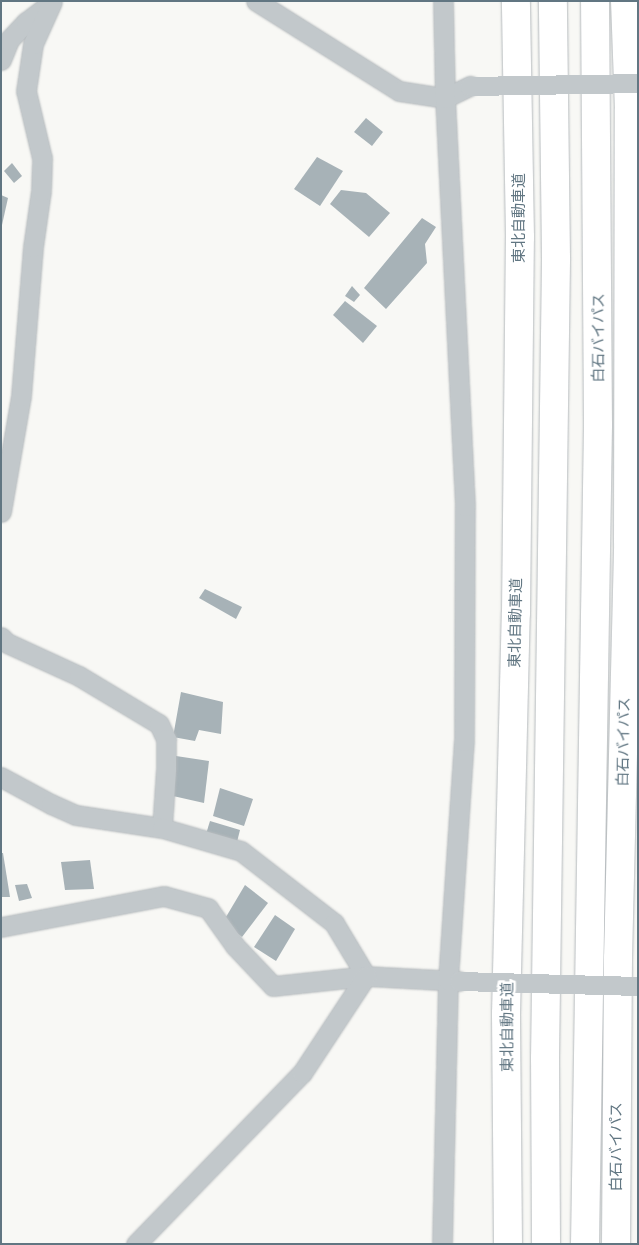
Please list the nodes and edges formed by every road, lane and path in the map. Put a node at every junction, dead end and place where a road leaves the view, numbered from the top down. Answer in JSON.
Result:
{"nodes":[{"id":1,"x":256,"y":1,"type":"edge"},
{"id":2,"x":443,"y":1,"type":"edge"},
{"id":3,"x":516,"y":1,"type":"edge"},
{"id":4,"x":553,"y":1,"type":"edge"},
{"id":5,"x":596,"y":1,"type":"edge"},
{"id":6,"x":625,"y":1,"type":"edge"},
{"id":7,"x":52,"y":2,"type":"edge"},
{"id":8,"x":1,"y":60,"type":"edge"},
{"id":9,"x":638,"y":83,"type":"edge"},
{"id":10,"x":445,"y":98,"type":"junction"},
{"id":11,"x":1,"y":512,"type":"edge"},
{"id":12,"x":1,"y":637,"type":"edge"},
{"id":13,"x":1,"y":777,"type":"edge"},
{"id":14,"x":162,"y":828,"type":"junction"},
{"id":15,"x":1,"y":927,"type":"edge"},
{"id":16,"x":366,"y":976,"type":"junction"},
{"id":17,"x":454,"y":980,"type":"junction"},
{"id":18,"x":638,"y":986,"type":"edge"},
{"id":19,"x":136,"y":1244,"type":"edge"},
{"id":20,"x":442,"y":1244,"type":"edge"},
{"id":21,"x":508,"y":1244,"type":"edge"},
{"id":22,"x":546,"y":1244,"type":"edge"},
{"id":23,"x":585,"y":1244,"type":"edge"},
{"id":24,"x":616,"y":1244,"type":"edge"}],
"edges":[{"from":1,"to":10,"type":"street"},
{"from":2,"to":10,"type":"street"},
{"from":3,"to":21,"type":"highway","name":"東北自動車道"},
{"from":4,"to":22,"type":"highway"},
{"from":5,"to":23,"type":"highway","name":"白石バイパス"},
{"from":6,"to":24,"type":"highway","name":"白石バイパス"},
{"from":7,"to":8,"type":"street"},
{"from":7,"to":11,"type":"street"},
{"from":9,"to":10,"type":"street","bridge":true},
{"from":10,"to":17,"type":"street"},
{"from":12,"to":14,"type":"street"},
{"from":13,"to":14,"type":"street"},
{"from":14,"to":16,"type":"street"},
{"from":15,"to":16,"type":"street"},
{"from":16,"to":17,"type":"street"},
{"from":16,"to":19,"type":"street"},
{"from":17,"to":18,"type":"street","bridge":true},
{"from":17,"to":20,"type":"street"}]}
